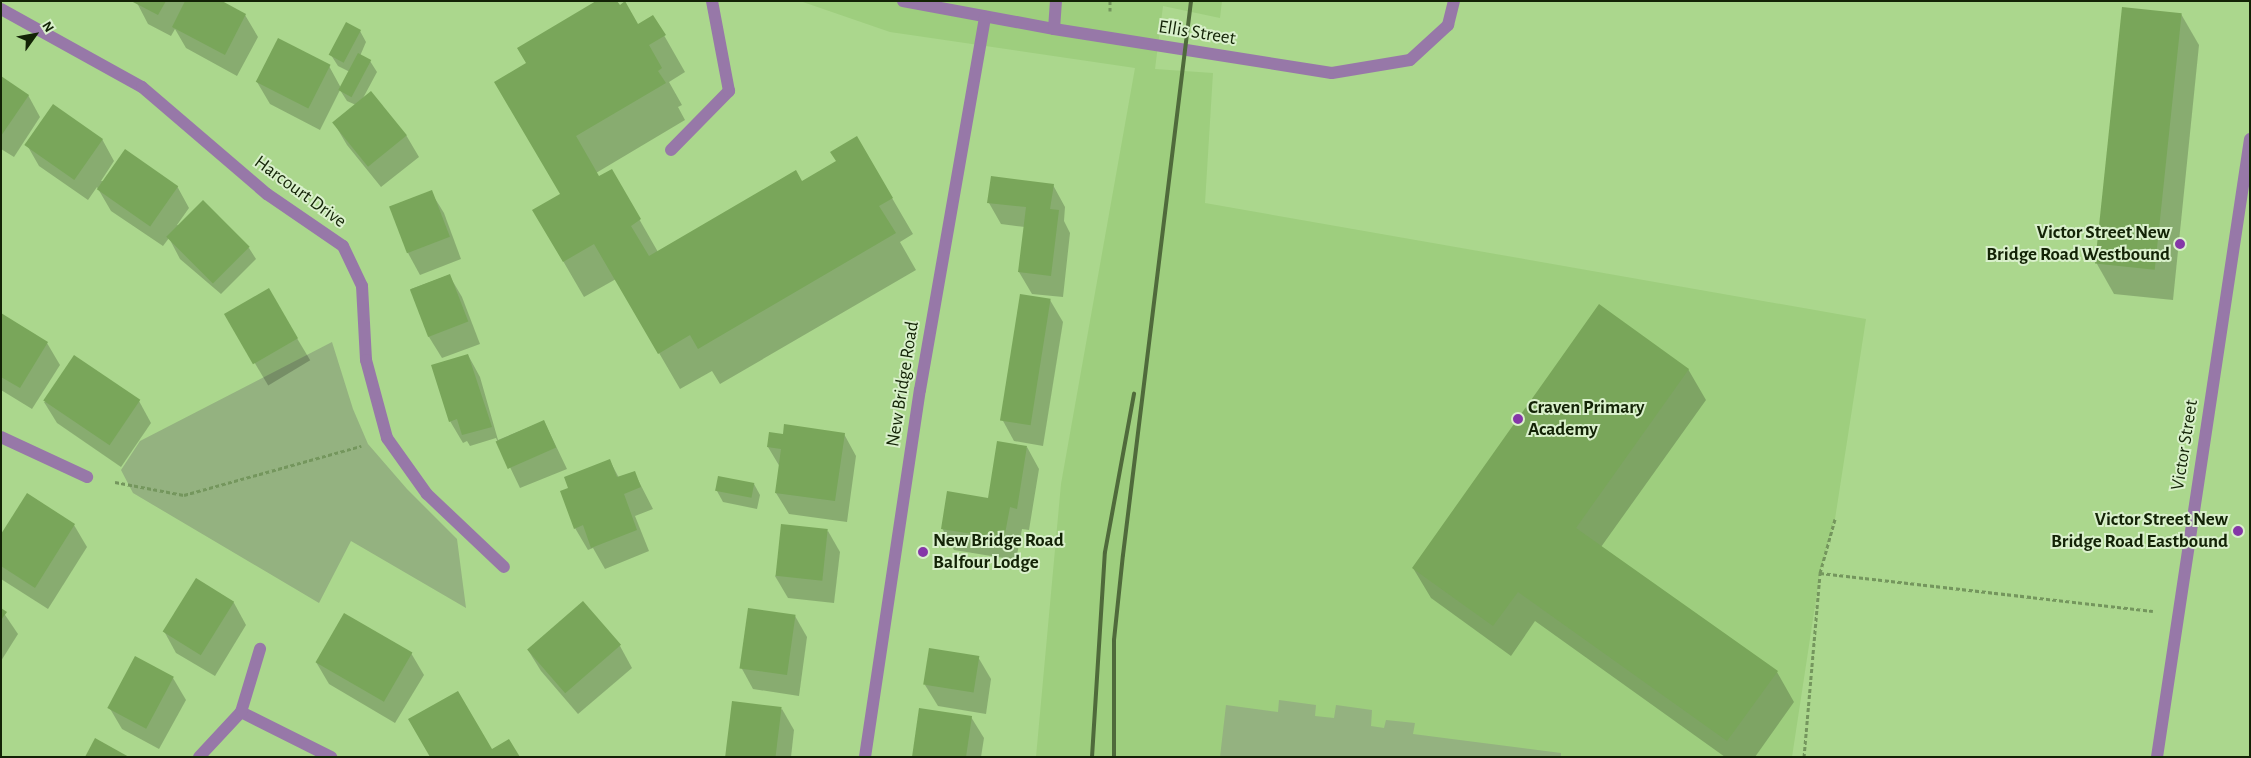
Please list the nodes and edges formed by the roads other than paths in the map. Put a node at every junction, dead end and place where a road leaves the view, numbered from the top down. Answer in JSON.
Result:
{"nodes":[{"id":1,"x":712,"y":1,"type":"edge"},
{"id":2,"x":903,"y":1,"type":"edge"},
{"id":3,"x":1056,"y":1,"type":"edge"},
{"id":4,"x":1454,"y":1,"type":"edge"},
{"id":5,"x":1,"y":9,"type":"edge"},
{"id":6,"x":985,"y":18,"type":"junction"},
{"id":7,"x":1054,"y":29,"type":"junction"},
{"id":8,"x":2250,"y":139,"type":"edge"},
{"id":9,"x":671,"y":150,"type":"dead end"},
{"id":10,"x":1,"y":437,"type":"edge"},
{"id":11,"x":87,"y":477,"type":"road end"},
{"id":12,"x":504,"y":568,"type":"dead end"},
{"id":13,"x":260,"y":649,"type":"dead end"},
{"id":14,"x":242,"y":712,"type":"junction"},
{"id":15,"x":199,"y":757,"type":"edge"},
{"id":16,"x":331,"y":757,"type":"edge"},
{"id":17,"x":865,"y":757,"type":"edge"},
{"id":18,"x":2157,"y":757,"type":"edge"}],
"edges":[{"from":1,"to":9,"type":"street"},
{"from":2,"to":6,"type":"street","name":"Ellis Street"},
{"from":3,"to":7,"type":"street"},
{"from":4,"to":7,"type":"street","name":"Ellis Street"},
{"from":5,"to":12,"type":"street","name":"Harcourt Drive"},
{"from":6,"to":7,"type":"street","name":"Ellis Street"},
{"from":6,"to":17,"type":"street","name":"New Bridge Road"},
{"from":8,"to":18,"type":"street","name":"Victor Street"},
{"from":10,"to":11,"type":"street"},
{"from":13,"to":14,"type":"street"},
{"from":14,"to":15,"type":"street"},
{"from":14,"to":16,"type":"street"}]}
